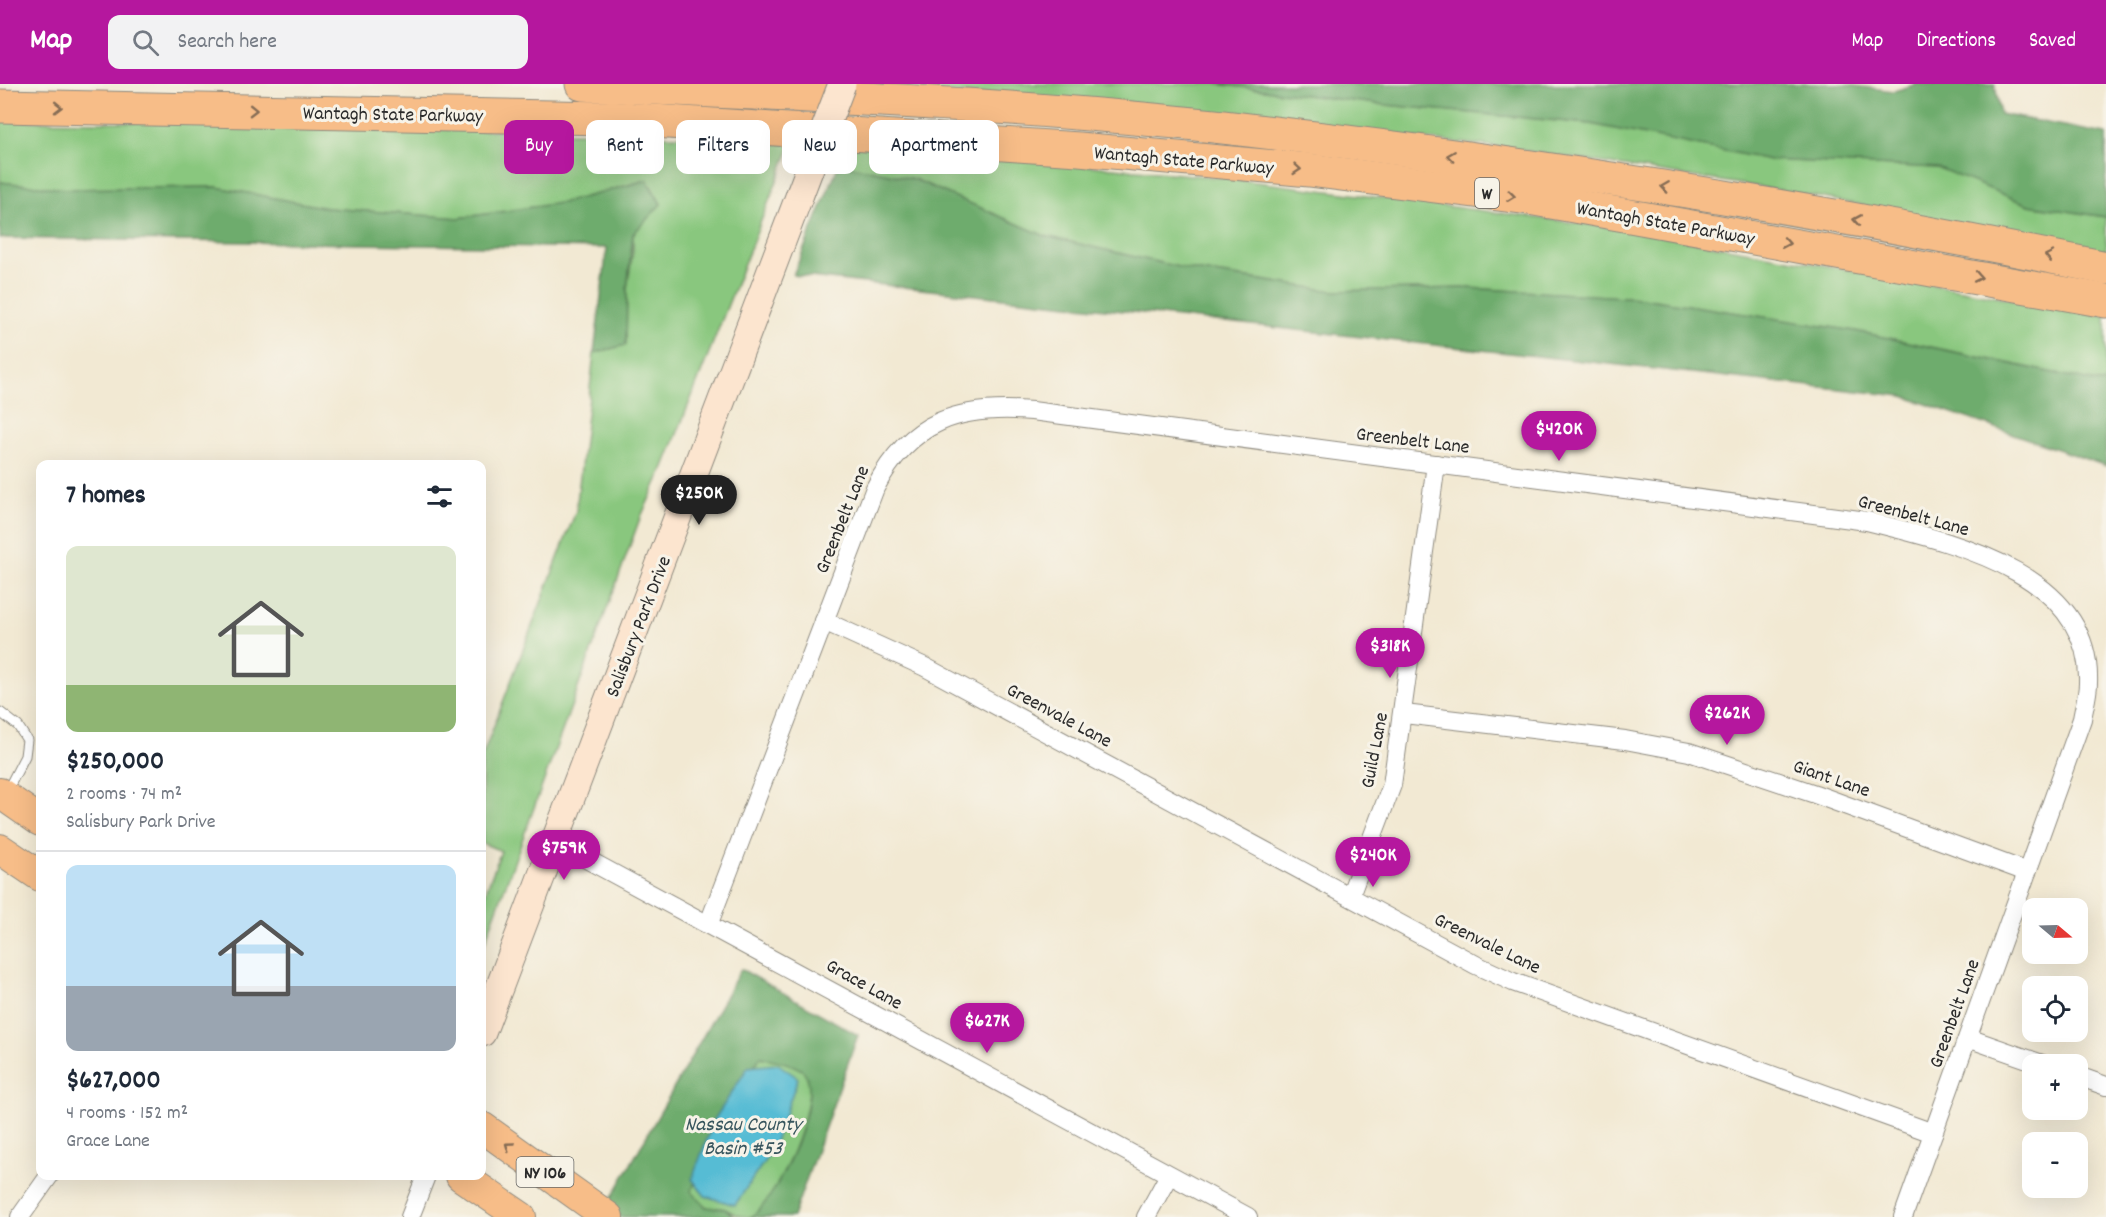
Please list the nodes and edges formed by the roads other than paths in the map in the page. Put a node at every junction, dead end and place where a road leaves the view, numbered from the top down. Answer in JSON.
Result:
{"nodes":[{"id":1,"x":582,"y":84,"type":"edge"},
{"id":2,"x":842,"y":84,"type":"edge"},
{"id":3,"x":0,"y":106,"type":"edge"},
{"id":4,"x":2106,"y":268,"type":"edge"},
{"id":5,"x":2106,"y":301,"type":"edge"},
{"id":6,"x":1436,"y":464,"type":"junction"},
{"id":7,"x":825,"y":621,"type":"junction"},
{"id":8,"x":0,"y":712,"type":"edge"},
{"id":9,"x":1404,"y":714,"type":"junction"},
{"id":10,"x":2,"y":798,"type":"edge"},
{"id":11,"x":36,"y":819,"type":"edge"},
{"id":12,"x":555,"y":842,"type":"junction"},
{"id":13,"x":0,"y":849,"type":"edge"},
{"id":14,"x":2028,"y":872,"type":"junction"},
{"id":15,"x":36,"y":873,"type":"edge"},
{"id":16,"x":1350,"y":896,"type":"junction"},
{"id":17,"x":709,"y":923,"type":"junction"},
{"id":18,"x":486,"y":1023,"type":"edge"},
{"id":19,"x":1968,"y":1038,"type":"junction"},
{"id":20,"x":2022,"y":1057,"type":"edge"},
{"id":21,"x":2088,"y":1080,"type":"edge"},
{"id":22,"x":2106,"y":1086,"type":"edge"},
{"id":23,"x":486,"y":1130,"type":"edge"},
{"id":24,"x":1933,"y":1133,"type":"junction"},
{"id":25,"x":1169,"y":1174,"type":"junction"},
{"id":26,"x":46,"y":1180,"type":"edge"},
{"id":27,"x":424,"y":1180,"type":"edge"},
{"id":28,"x":467,"y":1180,"type":"edge"},
{"id":29,"x":20,"y":1217,"type":"edge"},
{"id":30,"x":410,"y":1217,"type":"edge"},
{"id":31,"x":521,"y":1217,"type":"edge"},
{"id":32,"x":608,"y":1217,"type":"edge"},
{"id":33,"x":1146,"y":1217,"type":"edge"},
{"id":34,"x":1248,"y":1217,"type":"edge"},
{"id":35,"x":1903,"y":1217,"type":"edge"}],
"edges":[{"from":4,"to":1,"type":"highway","name":"Wantagh State Parkway","number":"W","one_way":true},
{"from":2,"to":12,"type":"main road","name":"Salisbury Park Drive","bridge":true},
{"from":3,"to":5,"type":"highway","name":"Wantagh State Parkway","number":"W","one_way":true},
{"from":6,"to":7,"type":"street","name":"Greenbelt Lane"},
{"from":6,"to":9,"type":"street","name":"Guild Lane"},
{"from":6,"to":14,"type":"street","name":"Greenbelt Lane"},
{"from":7,"to":16,"type":"street","name":"Greenvale Lane"},
{"from":7,"to":17,"type":"street","name":"Greenbelt Lane"},
{"from":8,"to":10,"type":"lane"},
{"from":9,"to":14,"type":"street","name":"Giant Lane"},
{"from":9,"to":16,"type":"street","name":"Guild Lane"},
{"from":10,"to":11,"type":"main road"},
{"from":12,"to":17,"type":"street","name":"Grace Lane"},
{"from":12,"to":18,"type":"main road","name":"Salisbury Park Drive"},
{"from":13,"to":15,"type":"main road"},
{"from":14,"to":19,"type":"street","name":"Greenbelt Lane"},
{"from":16,"to":24,"type":"street","name":"Greenvale Lane"},
{"from":17,"to":25,"type":"street","name":"Grace Lane"},
{"from":19,"to":20,"type":"street"},
{"from":19,"to":24,"type":"street","name":"Greenbelt Lane"},
{"from":21,"to":22,"type":"street"},
{"from":32,"to":23,"type":"main road","number":"NY 106","one_way":true},
{"from":24,"to":35,"type":"street","name":"Greenbelt Lane"},
{"from":25,"to":33,"type":"street"},
{"from":25,"to":34,"type":"street","name":"Grace Lane"},
{"from":26,"to":29,"type":"street"},
{"from":27,"to":30,"type":"street"},
{"from":28,"to":31,"type":"main road","number":"NY 106"}]}
